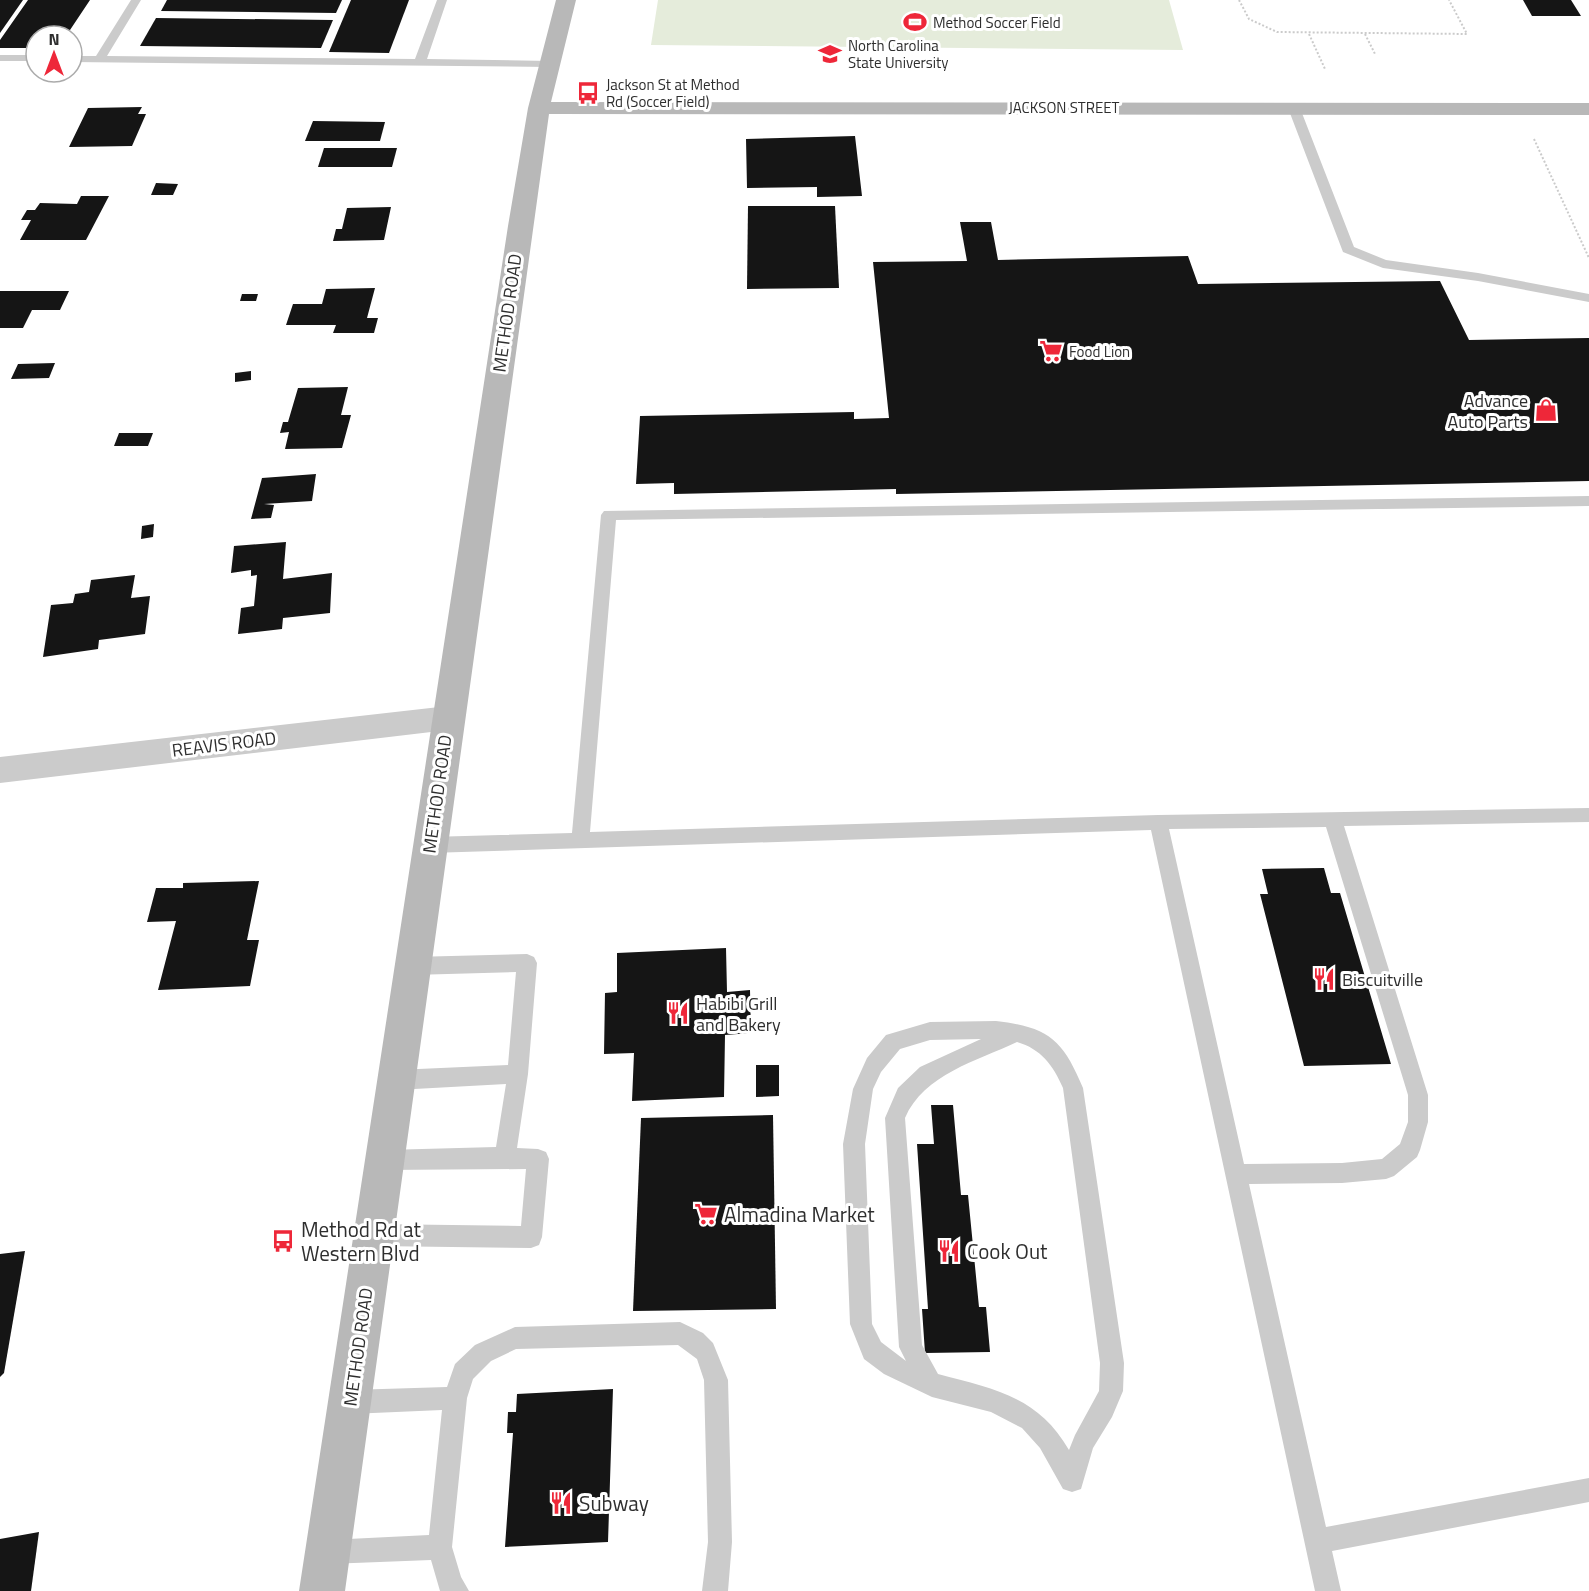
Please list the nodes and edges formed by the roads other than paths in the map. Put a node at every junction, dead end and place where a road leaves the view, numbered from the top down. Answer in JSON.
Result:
{"nodes":[{"id":1,"x":136,"y":0,"type":"edge"},
{"id":2,"x":442,"y":0,"type":"edge"},
{"id":3,"x":566,"y":0,"type":"edge"},
{"id":4,"x":0,"y":58,"type":"edge"},
{"id":5,"x":24,"y":58,"type":"edge"},
{"id":6,"x":84,"y":58,"type":"edge"},
{"id":7,"x":100,"y":59,"type":"junction"},
{"id":8,"x":420,"y":62,"type":"junction"},
{"id":9,"x":550,"y":64,"type":"junction"},
{"id":10,"x":539,"y":108,"type":"junction"},
{"id":11,"x":1294,"y":108,"type":"junction"},
{"id":12,"x":1589,"y":109,"type":"edge"},
{"id":13,"x":1589,"y":298,"type":"edge"},
{"id":14,"x":1589,"y":501,"type":"edge"},
{"id":15,"x":448,"y":718,"type":"junction"},
{"id":16,"x":0,"y":770,"type":"edge"},
{"id":17,"x":1589,"y":815,"type":"edge"},
{"id":18,"x":1333,"y":819,"type":"junction"},
{"id":19,"x":1158,"y":822,"type":"junction"},
{"id":20,"x":580,"y":841,"type":"junction"},
{"id":21,"x":429,"y":845,"type":"junction"},
{"id":22,"x":412,"y":966,"type":"junction"},
{"id":23,"x":1018,"y":1031,"type":"junction"},
{"id":24,"x":518,"y":1074,"type":"junction"},
{"id":25,"x":396,"y":1080,"type":"junction"},
{"id":26,"x":505,"y":1157,"type":"junction"},
{"id":27,"x":385,"y":1160,"type":"junction"},
{"id":28,"x":1236,"y":1174,"type":"junction"},
{"id":29,"x":374,"y":1235,"type":"junction"},
{"id":30,"x":932,"y":1385,"type":"junction"},
{"id":31,"x":455,"y":1398,"type":"junction"},
{"id":32,"x":350,"y":1402,"type":"junction"},
{"id":33,"x":1589,"y":1490,"type":"edge"},
{"id":34,"x":1316,"y":1541,"type":"junction"},
{"id":35,"x":440,"y":1547,"type":"junction"},
{"id":36,"x":327,"y":1552,"type":"junction"},
{"id":37,"x":322,"y":1591,"type":"edge"},
{"id":38,"x":456,"y":1591,"type":"edge"},
{"id":39,"x":716,"y":1591,"type":"edge"},
{"id":40,"x":1328,"y":1591,"type":"edge"}],
"edges":[{"from":1,"to":7,"type":"lane"},
{"from":2,"to":8,"type":"lane"},
{"from":3,"to":9,"type":"street","name":"METHOD ROAD"},
{"from":4,"to":5,"type":"lane"},
{"from":6,"to":7,"type":"lane"},
{"from":7,"to":8,"type":"lane"},
{"from":8,"to":9,"type":"lane"},
{"from":9,"to":10,"type":"street","name":"METHOD ROAD"},
{"from":10,"to":11,"type":"street","name":"JACKSON STREET"},
{"from":10,"to":15,"type":"street","name":"METHOD ROAD"},
{"from":11,"to":12,"type":"street","name":"JACKSON STREET"},
{"from":11,"to":13,"type":"lane"},
{"from":14,"to":20,"type":"lane"},
{"from":15,"to":16,"type":"street","name":"REAVIS ROAD"},
{"from":15,"to":21,"type":"street","name":"METHOD ROAD"},
{"from":17,"to":18,"type":"lane"},
{"from":18,"to":19,"type":"lane"},
{"from":18,"to":28,"type":"lane"},
{"from":19,"to":20,"type":"lane"},
{"from":19,"to":28,"type":"lane"},
{"from":20,"to":21,"type":"lane"},
{"from":21,"to":22,"type":"street","name":"METHOD ROAD"},
{"from":22,"to":24,"type":"lane"},
{"from":22,"to":25,"type":"street","name":"METHOD ROAD"},
{"from":23,"to":30,"type":"lane"},
{"from":23,"to":30,"type":"lane"},
{"from":23,"to":30,"type":"lane"},
{"from":24,"to":25,"type":"lane"},
{"from":24,"to":26,"type":"lane"},
{"from":25,"to":27,"type":"street","name":"METHOD ROAD"},
{"from":26,"to":27,"type":"lane"},
{"from":26,"to":29,"type":"lane"},
{"from":27,"to":29,"type":"street","name":"METHOD ROAD"},
{"from":28,"to":34,"type":"lane"},
{"from":29,"to":32,"type":"street","name":"METHOD ROAD"},
{"from":31,"to":32,"type":"lane"},
{"from":31,"to":35,"type":"lane"},
{"from":31,"to":39,"type":"lane"},
{"from":32,"to":36,"type":"street","name":"METHOD ROAD"},
{"from":33,"to":34,"type":"lane"},
{"from":34,"to":40,"type":"lane"},
{"from":35,"to":36,"type":"lane"},
{"from":35,"to":38,"type":"lane"},
{"from":36,"to":37,"type":"street","name":"METHOD ROAD"}]}
